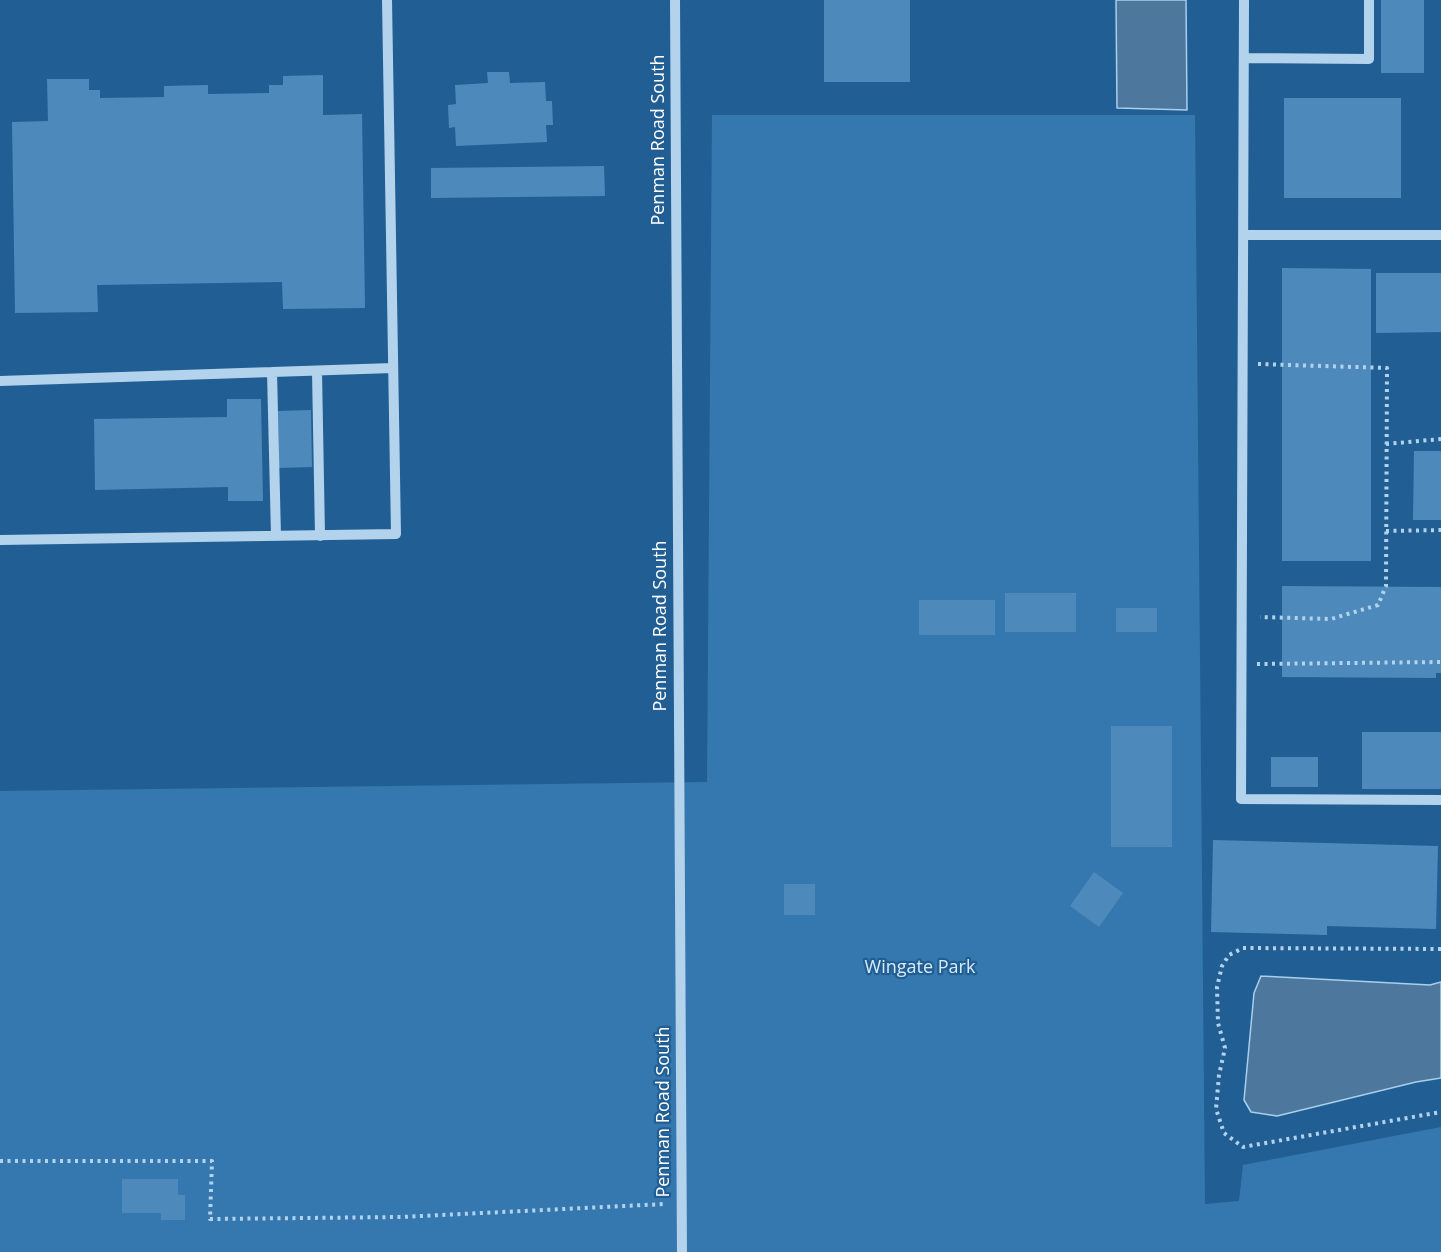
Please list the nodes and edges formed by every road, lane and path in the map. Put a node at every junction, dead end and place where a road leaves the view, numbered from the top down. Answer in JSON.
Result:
{"nodes":[{"id":1,"x":387,"y":0,"type":"edge"},
{"id":2,"x":675,"y":0,"type":"edge"},
{"id":3,"x":1244,"y":0,"type":"edge"},
{"id":4,"x":1369,"y":0,"type":"edge"},
{"id":5,"x":1244,"y":58,"type":"junction"},
{"id":6,"x":1244,"y":234,"type":"junction"},
{"id":7,"x":1441,"y":235,"type":"edge"},
{"id":8,"x":1243,"y":363,"type":"junction"},
{"id":9,"x":393,"y":368,"type":"junction"},
{"id":10,"x":317,"y":370,"type":"junction"},
{"id":11,"x":272,"y":372,"type":"junction"},
{"id":12,"x":0,"y":381,"type":"edge"},
{"id":13,"x":1441,"y":439,"type":"edge"},
{"id":14,"x":1386,"y":444,"type":"junction"},
{"id":15,"x":1441,"y":530,"type":"edge"},
{"id":16,"x":1386,"y":531,"type":"junction"},
{"id":17,"x":276,"y":536,"type":"junction"},
{"id":18,"x":320,"y":536,"type":"junction"},
{"id":19,"x":0,"y":540,"type":"edge"},
{"id":20,"x":1242,"y":617,"type":"junction"},
{"id":21,"x":1441,"y":662,"type":"edge"},
{"id":22,"x":1242,"y":664,"type":"junction"},
{"id":23,"x":1441,"y":800,"type":"edge"},
{"id":24,"x":1441,"y":949,"type":"edge"},
{"id":25,"x":1441,"y":1112,"type":"edge"},
{"id":26,"x":0,"y":1161,"type":"edge"},
{"id":27,"x":681,"y":1203,"type":"junction"},
{"id":28,"x":681,"y":1252,"type":"edge"}],
"edges":[{"from":1,"to":9,"type":"street"},
{"from":2,"to":27,"type":"street","name":"Penman Road South"},
{"from":3,"to":5,"type":"street"},
{"from":4,"to":5,"type":"street"},
{"from":5,"to":6,"type":"street"},
{"from":6,"to":7,"type":"street"},
{"from":6,"to":8,"type":"street"},
{"from":8,"to":14,"type":"path"},
{"from":8,"to":20,"type":"street"},
{"from":9,"to":10,"type":"street"},
{"from":9,"to":18,"type":"street"},
{"from":10,"to":11,"type":"street"},
{"from":10,"to":18,"type":"street"},
{"from":11,"to":12,"type":"street"},
{"from":11,"to":17,"type":"street"},
{"from":13,"to":14,"type":"path"},
{"from":14,"to":16,"type":"path"},
{"from":15,"to":16,"type":"path"},
{"from":16,"to":20,"type":"path"},
{"from":17,"to":18,"type":"street"},
{"from":17,"to":19,"type":"street"},
{"from":20,"to":22,"type":"street"},
{"from":21,"to":22,"type":"path"},
{"from":22,"to":23,"type":"street"},
{"from":24,"to":25,"type":"path"},
{"from":26,"to":27,"type":"path"},
{"from":27,"to":28,"type":"street","name":"Penman Road South"}]}
